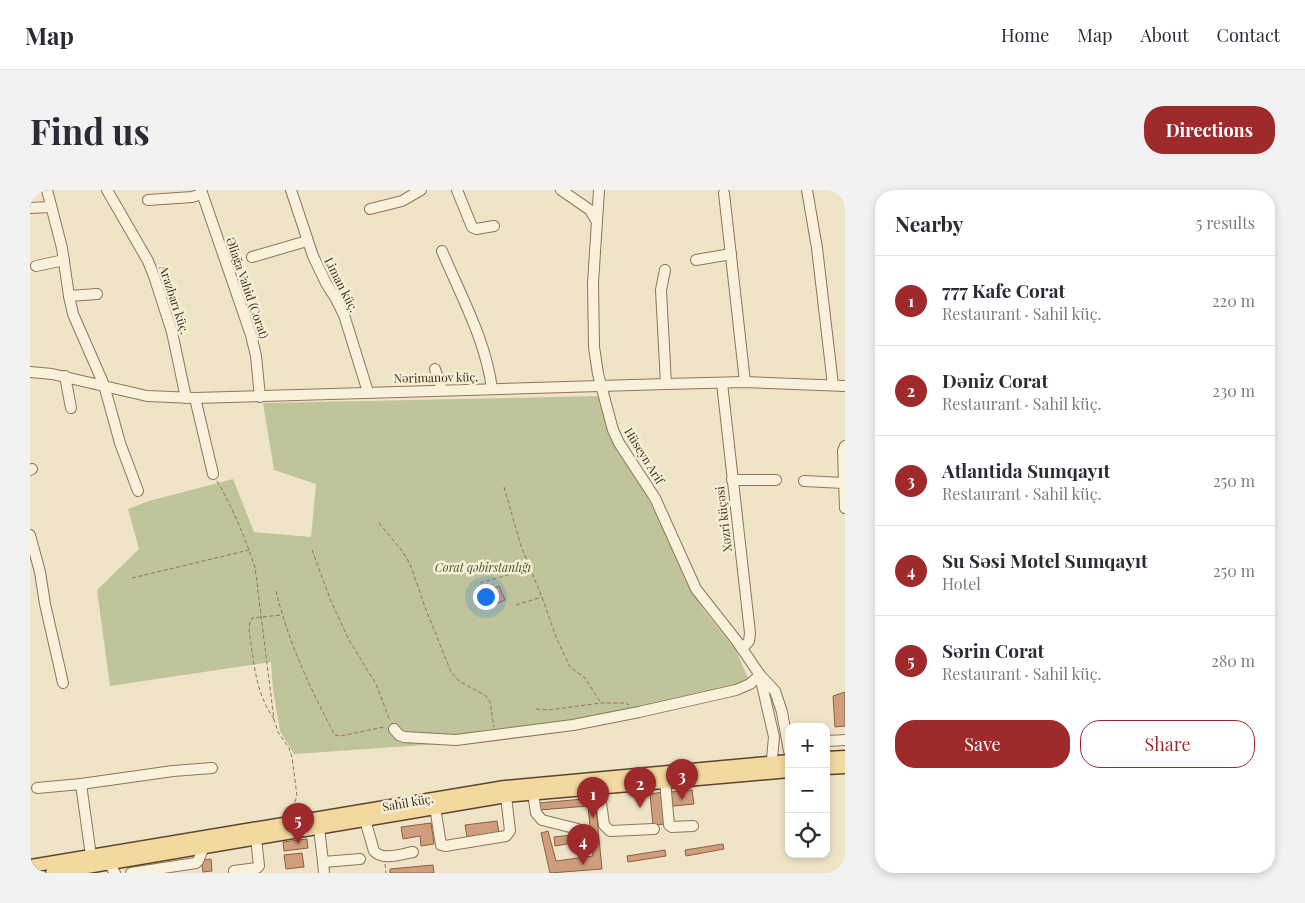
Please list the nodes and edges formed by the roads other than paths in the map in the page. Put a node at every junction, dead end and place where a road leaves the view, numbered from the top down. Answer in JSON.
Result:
{"nodes":[{"id":1,"x":47,"y":190,"type":"edge"},
{"id":2,"x":107,"y":190,"type":"edge"},
{"id":3,"x":292,"y":190,"type":"edge"},
{"id":4,"x":421,"y":190,"type":"edge"},
{"id":5,"x":456,"y":190,"type":"edge"},
{"id":6,"x":561,"y":190,"type":"edge"},
{"id":7,"x":807,"y":190,"type":"edge"},
{"id":8,"x":202,"y":192,"type":"edge"},
{"id":9,"x":599,"y":193,"type":"edge"},
{"id":10,"x":724,"y":193,"type":"dead end"},
{"id":11,"x":148,"y":200,"type":"dead end"},
{"id":12,"x":51,"y":206,"type":"junction"},
{"id":13,"x":584,"y":206,"type":"junction"},
{"id":14,"x":30,"y":208,"type":"edge"},
{"id":15,"x":370,"y":209,"type":"dead end"},
{"id":16,"x":597,"y":223,"type":"junction"},
{"id":17,"x":494,"y":226,"type":"dead end"},
{"id":18,"x":307,"y":241,"type":"junction"},
{"id":19,"x":442,"y":252,"type":"dead end"},
{"id":20,"x":732,"y":254,"type":"junction"},
{"id":21,"x":252,"y":257,"type":"dead end"},
{"id":22,"x":64,"y":260,"type":"junction"},
{"id":23,"x":696,"y":260,"type":"dead end"},
{"id":24,"x":36,"y":266,"type":"dead end"},
{"id":25,"x":665,"y":270,"type":"dead end"},
{"id":26,"x":97,"y":294,"type":"dead end"},
{"id":27,"x":69,"y":296,"type":"junction"},
{"id":28,"x":435,"y":369,"type":"dead end"},
{"id":29,"x":30,"y":372,"type":"edge"},
{"id":30,"x":65,"y":376,"type":"junction"},
{"id":31,"x":745,"y":382,"type":"junction"},
{"id":32,"x":722,"y":383,"type":"junction"},
{"id":33,"x":666,"y":384,"type":"junction"},
{"id":34,"x":104,"y":385,"type":"junction"},
{"id":35,"x":832,"y":385,"type":"junction"},
{"id":36,"x":845,"y":386,"type":"edge"},
{"id":37,"x":601,"y":387,"type":"junction"},
{"id":38,"x":492,"y":389,"type":"junction"},
{"id":39,"x":442,"y":390,"type":"junction"},
{"id":40,"x":368,"y":392,"type":"junction"},
{"id":41,"x":260,"y":397,"type":"junction"},
{"id":42,"x":190,"y":398,"type":"junction"},
{"id":43,"x":71,"y":408,"type":"dead end"},
{"id":44,"x":845,"y":446,"type":"edge"},
{"id":45,"x":213,"y":474,"type":"road end"},
{"id":46,"x":732,"y":480,"type":"junction"},
{"id":47,"x":776,"y":480,"type":"dead end"},
{"id":48,"x":804,"y":481,"type":"dead end"},
{"id":49,"x":844,"y":483,"type":"edge"},
{"id":50,"x":138,"y":490,"type":"dead end"},
{"id":51,"x":845,"y":508,"type":"edge"},
{"id":52,"x":30,"y":535,"type":"edge"},
{"id":53,"x":742,"y":649,"type":"junction"},
{"id":54,"x":760,"y":675,"type":"junction"},
{"id":55,"x":63,"y":683,"type":"dead end"},
{"id":56,"x":394,"y":728,"type":"road end"},
{"id":57,"x":785,"y":731,"type":"edge"},
{"id":58,"x":845,"y":740,"type":"edge"},
{"id":59,"x":830,"y":742,"type":"edge"},
{"id":60,"x":845,"y":757,"type":"edge"},
{"id":61,"x":830,"y":758,"type":"edge"},
{"id":62,"x":785,"y":763,"type":"edge"},
{"id":63,"x":845,"y":767,"type":"edge"},
{"id":64,"x":212,"y":768,"type":"dead end"},
{"id":65,"x":771,"y":768,"type":"junction"},
{"id":66,"x":830,"y":768,"type":"edge"},
{"id":67,"x":785,"y":771,"type":"edge"},
{"id":68,"x":665,"y":781,"type":"junction"},
{"id":69,"x":81,"y":784,"type":"junction"},
{"id":70,"x":599,"y":787,"type":"junction"},
{"id":71,"x":37,"y":788,"type":"dead end"},
{"id":72,"x":532,"y":793,"type":"junction"},
{"id":73,"x":506,"y":796,"type":"junction"},
{"id":74,"x":435,"y":807,"type":"junction"},
{"id":75,"x":365,"y":820,"type":"junction"},
{"id":76,"x":693,"y":826,"type":"dead end"},
{"id":77,"x":319,"y":828,"type":"junction"},
{"id":78,"x":578,"y":829,"type":"dead end"},
{"id":79,"x":654,"y":829,"type":"dead end"},
{"id":80,"x":256,"y":838,"type":"junction"},
{"id":81,"x":204,"y":847,"type":"junction"},
{"id":82,"x":413,"y":852,"type":"dead end"},
{"id":83,"x":91,"y":856,"type":"junction"},
{"id":84,"x":360,"y":859,"type":"dead end"},
{"id":85,"x":323,"y":862,"type":"junction"},
{"id":86,"x":30,"y":866,"type":"edge"},
{"id":87,"x":107,"y":868,"type":"edge"},
{"id":88,"x":68,"y":872,"type":"edge"},
{"id":89,"x":234,"y":872,"type":"dead end"},
{"id":90,"x":52,"y":873,"type":"edge"},
{"id":91,"x":131,"y":873,"type":"edge"},
{"id":92,"x":324,"y":873,"type":"edge"}],
"edges":[{"from":1,"to":12,"type":"street"},
{"from":2,"to":42,"type":"street","name":"Arazbarı küç."},
{"from":3,"to":18,"type":"street","name":"Liman küç."},
{"from":4,"to":15,"type":"street"},
{"from":5,"to":17,"type":"street"},
{"from":6,"to":13,"type":"street"},
{"from":7,"to":35,"type":"street"},
{"from":8,"to":11,"type":"street"},
{"from":8,"to":41,"type":"street","name":"Əliağa Vahid (Corat)"},
{"from":9,"to":13,"type":"street"},
{"from":9,"to":16,"type":"street","name":"Hüseyn Arif"},
{"from":10,"to":20,"type":"street"},
{"from":12,"to":14,"type":"street"},
{"from":12,"to":22,"type":"street"},
{"from":13,"to":16,"type":"street"},
{"from":16,"to":37,"type":"street","name":"Hüseyn Arif"},
{"from":18,"to":21,"type":"street"},
{"from":18,"to":40,"type":"street","name":"Liman küç."},
{"from":19,"to":38,"type":"street"},
{"from":20,"to":23,"type":"street"},
{"from":20,"to":31,"type":"street"},
{"from":22,"to":24,"type":"street"},
{"from":22,"to":27,"type":"street"},
{"from":25,"to":33,"type":"street"},
{"from":26,"to":27,"type":"street"},
{"from":27,"to":34,"type":"street"},
{"from":28,"to":39,"type":"street"},
{"from":29,"to":30,"type":"street","name":"Nərimanov küç."},
{"from":30,"to":34,"type":"street","name":"Nərimanov küç."},
{"from":30,"to":43,"type":"street"},
{"from":31,"to":32,"type":"street","name":"Nərimanov küç."},
{"from":31,"to":35,"type":"street","name":"Nərimanov küç."},
{"from":32,"to":33,"type":"street","name":"Nərimanov küç."},
{"from":32,"to":46,"type":"street","name":"Xəzri küçəsi"},
{"from":33,"to":37,"type":"street","name":"Nərimanov küç."},
{"from":34,"to":42,"type":"street","name":"Nərimanov küç."},
{"from":34,"to":50,"type":"street"},
{"from":35,"to":36,"type":"street","name":"Nərimanov küç."},
{"from":37,"to":38,"type":"street","name":"Nərimanov küç."},
{"from":37,"to":53,"type":"street","name":"Hüseyn Arif"},
{"from":38,"to":39,"type":"street","name":"Nərimanov küç."},
{"from":39,"to":40,"type":"street","name":"Nərimanov küç."},
{"from":40,"to":41,"type":"street","name":"Nərimanov küç."},
{"from":41,"to":42,"type":"street","name":"Nərimanov küç."},
{"from":42,"to":45,"type":"street","name":"Arazbarı küç."},
{"from":44,"to":49,"type":"street"},
{"from":46,"to":47,"type":"street"},
{"from":46,"to":53,"type":"street","name":"Xəzri küçəsi"},
{"from":48,"to":49,"type":"street"},
{"from":49,"to":51,"type":"street"},
{"from":52,"to":55,"type":"street"},
{"from":53,"to":54,"type":"street","name":"Hüseyn Arif"},
{"from":54,"to":56,"type":"street"},
{"from":54,"to":57,"type":"street","name":"Hüseyn Arif"},
{"from":54,"to":65,"type":"street"},
{"from":58,"to":59,"type":"street"},
{"from":60,"to":61,"type":"main road"},
{"from":62,"to":65,"type":"main road","name":"Sahil küç."},
{"from":63,"to":66,"type":"main road"},
{"from":64,"to":69,"type":"street"},
{"from":65,"to":67,"type":"main road","name":"Sahil küç."},
{"from":65,"to":68,"type":"main road","name":"Sahil küç."},
{"from":65,"to":83,"type":"main road","name":"Sahil küç."},
{"from":68,"to":70,"type":"main road","name":"Sahil küç."},
{"from":68,"to":76,"type":"street"},
{"from":69,"to":71,"type":"street"},
{"from":69,"to":83,"type":"street"},
{"from":70,"to":72,"type":"main road","name":"Sahil küç."},
{"from":70,"to":79,"type":"street"},
{"from":72,"to":73,"type":"main road","name":"Sahil küç."},
{"from":72,"to":78,"type":"street"},
{"from":73,"to":74,"type":"main road","name":"Sahil küç."},
{"from":73,"to":74,"type":"street"},
{"from":74,"to":75,"type":"main road","name":"Sahil küç."},
{"from":75,"to":77,"type":"main road","name":"Sahil küç."},
{"from":75,"to":82,"type":"street"},
{"from":77,"to":80,"type":"main road","name":"Sahil küç."},
{"from":77,"to":85,"type":"street"},
{"from":80,"to":81,"type":"main road","name":"Sahil küç."},
{"from":80,"to":89,"type":"street"},
{"from":81,"to":87,"type":"main road","name":"Sahil küç."},
{"from":81,"to":91,"type":"street"},
{"from":83,"to":86,"type":"main road","name":"Sahil küç."},
{"from":84,"to":85,"type":"street"},
{"from":85,"to":92,"type":"street"},
{"from":87,"to":88,"type":"main road","name":"Sahil küç."},
{"from":88,"to":90,"type":"main road","name":"Sahil küç."}]}
